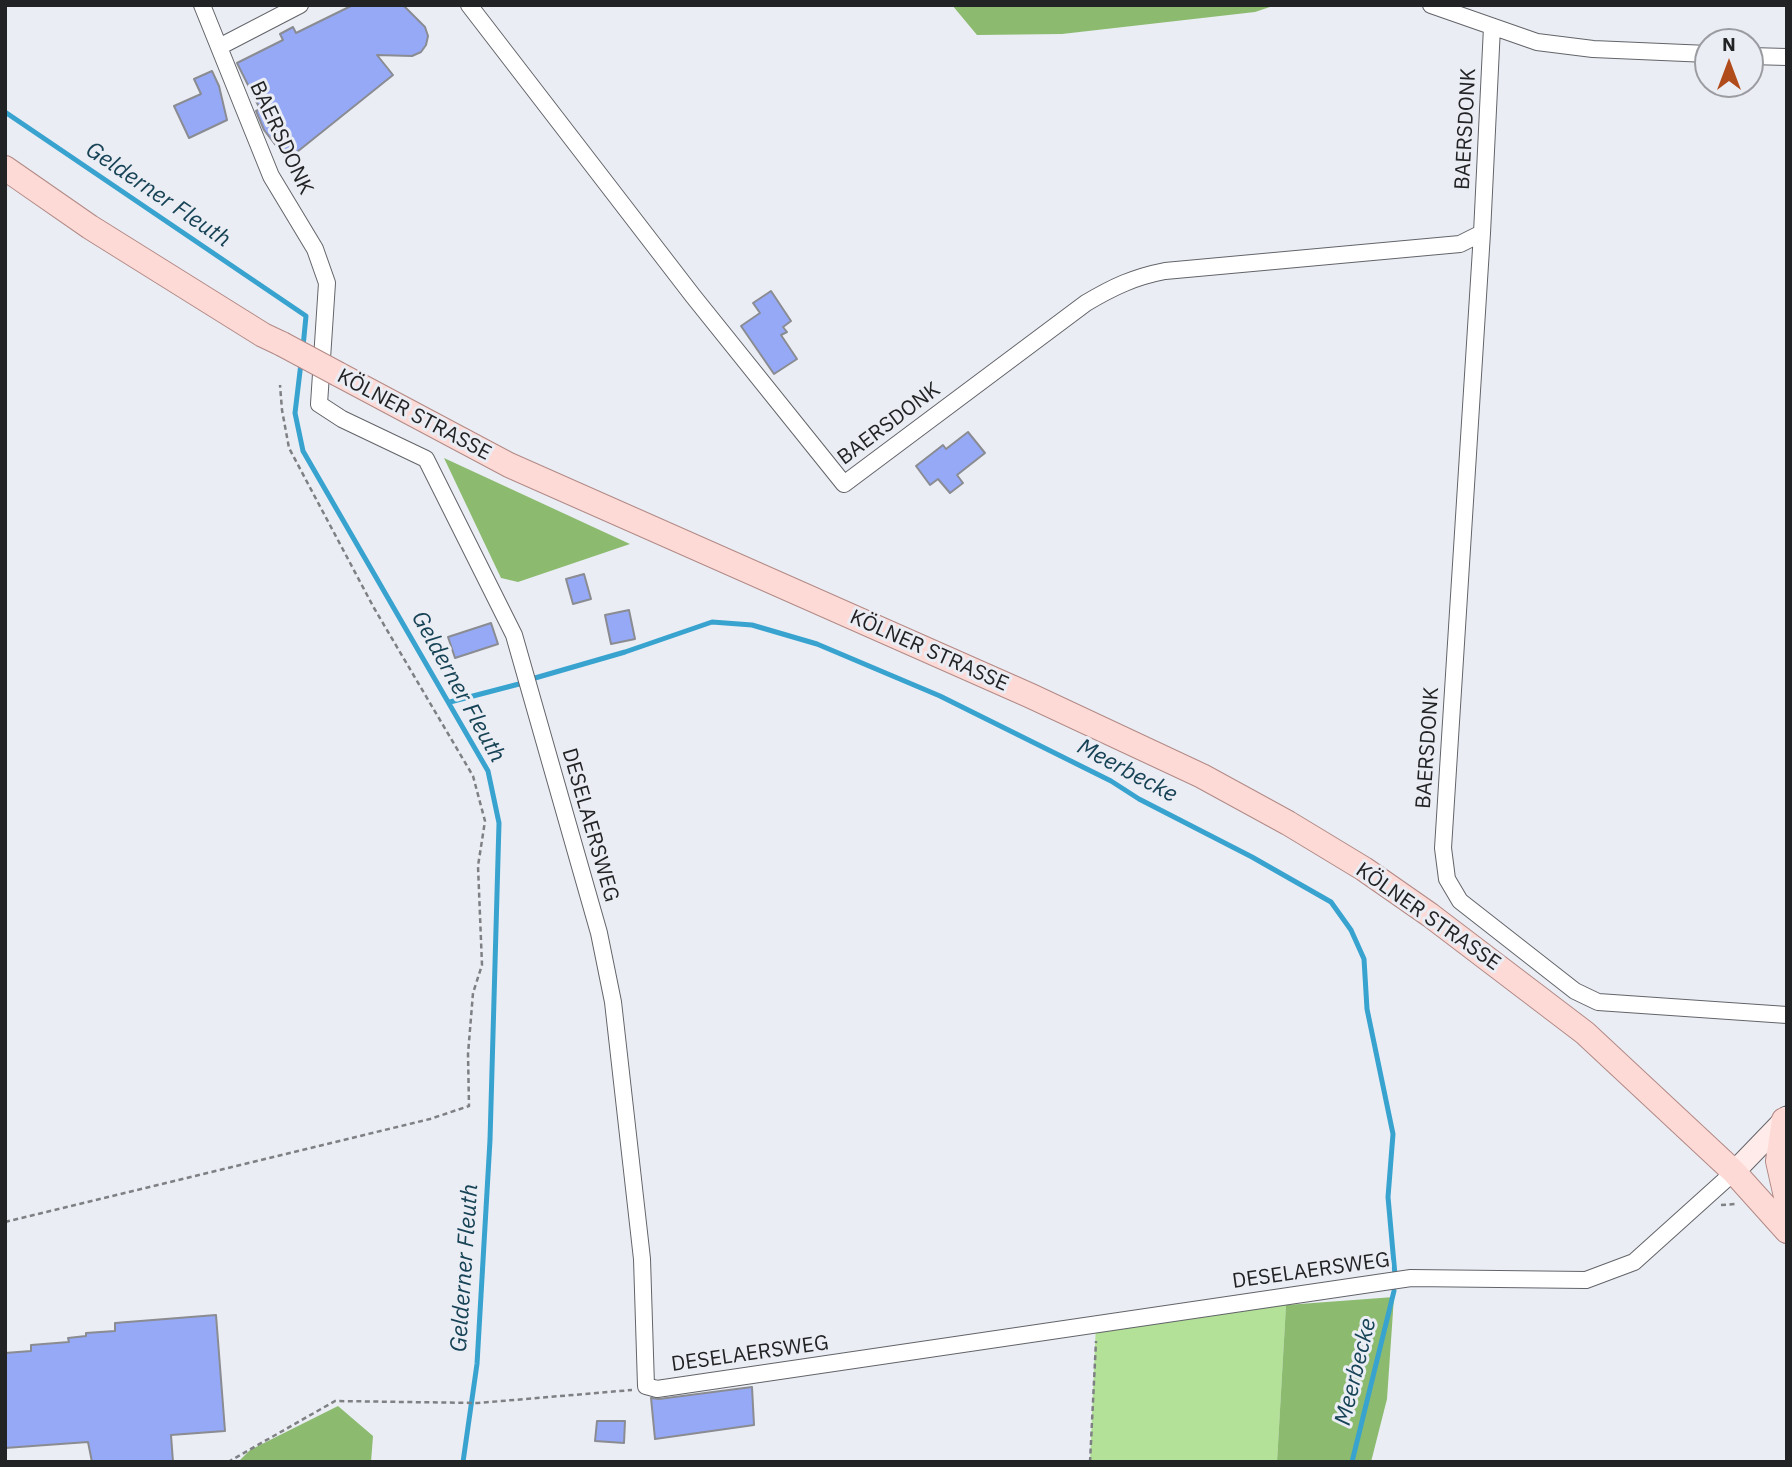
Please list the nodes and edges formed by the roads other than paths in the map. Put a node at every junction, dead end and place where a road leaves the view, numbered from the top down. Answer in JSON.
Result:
{"nodes":[{"id":1,"x":202,"y":5,"type":"edge"},
{"id":2,"x":300,"y":5,"type":"edge"},
{"id":3,"x":469,"y":5,"type":"edge"},
{"id":4,"x":1431,"y":5,"type":"edge"},
{"id":5,"x":1492,"y":27,"type":"junction"},
{"id":6,"x":219,"y":47,"type":"junction"},
{"id":7,"x":1694,"y":53,"type":"edge"},
{"id":8,"x":1764,"y":56,"type":"edge"},
{"id":9,"x":1787,"y":57,"type":"edge"},
{"id":10,"x":5,"y":167,"type":"edge"},
{"id":11,"x":1482,"y":233,"type":"junction"},
{"id":12,"x":319,"y":404,"type":"joint"},
{"id":13,"x":1787,"y":1015,"type":"edge"},
{"id":14,"x":1786,"y":1119,"type":"edge"},
{"id":15,"x":1734,"y":1172,"type":"junction"},
{"id":16,"x":1787,"y":1201,"type":"edge"},
{"id":17,"x":1787,"y":1231,"type":"edge"}],
"edges":[{"from":1,"to":6,"type":"street","name":"BAERSDONK"},
{"from":2,"to":6,"type":"street"},
{"from":3,"to":11,"type":"street","name":"BAERSDONK"},
{"from":4,"to":5,"type":"street"},
{"from":5,"to":7,"type":"street"},
{"from":5,"to":11,"type":"street","name":"BAERSDONK"},
{"from":6,"to":12,"type":"street","name":"BAERSDONK"},
{"from":8,"to":9,"type":"street"},
{"from":10,"to":15,"type":"main road","name":"KÖLNER STRASSE","bridge":true},
{"from":11,"to":13,"type":"street","name":"BAERSDONK"},
{"from":12,"to":15,"type":"street","name":"DESELAERSWEG"},
{"from":14,"to":15,"type":"main road"},
{"from":14,"to":16,"type":"main road"},
{"from":15,"to":17,"type":"main road","name":"KÖLNER STRASSE"}]}
